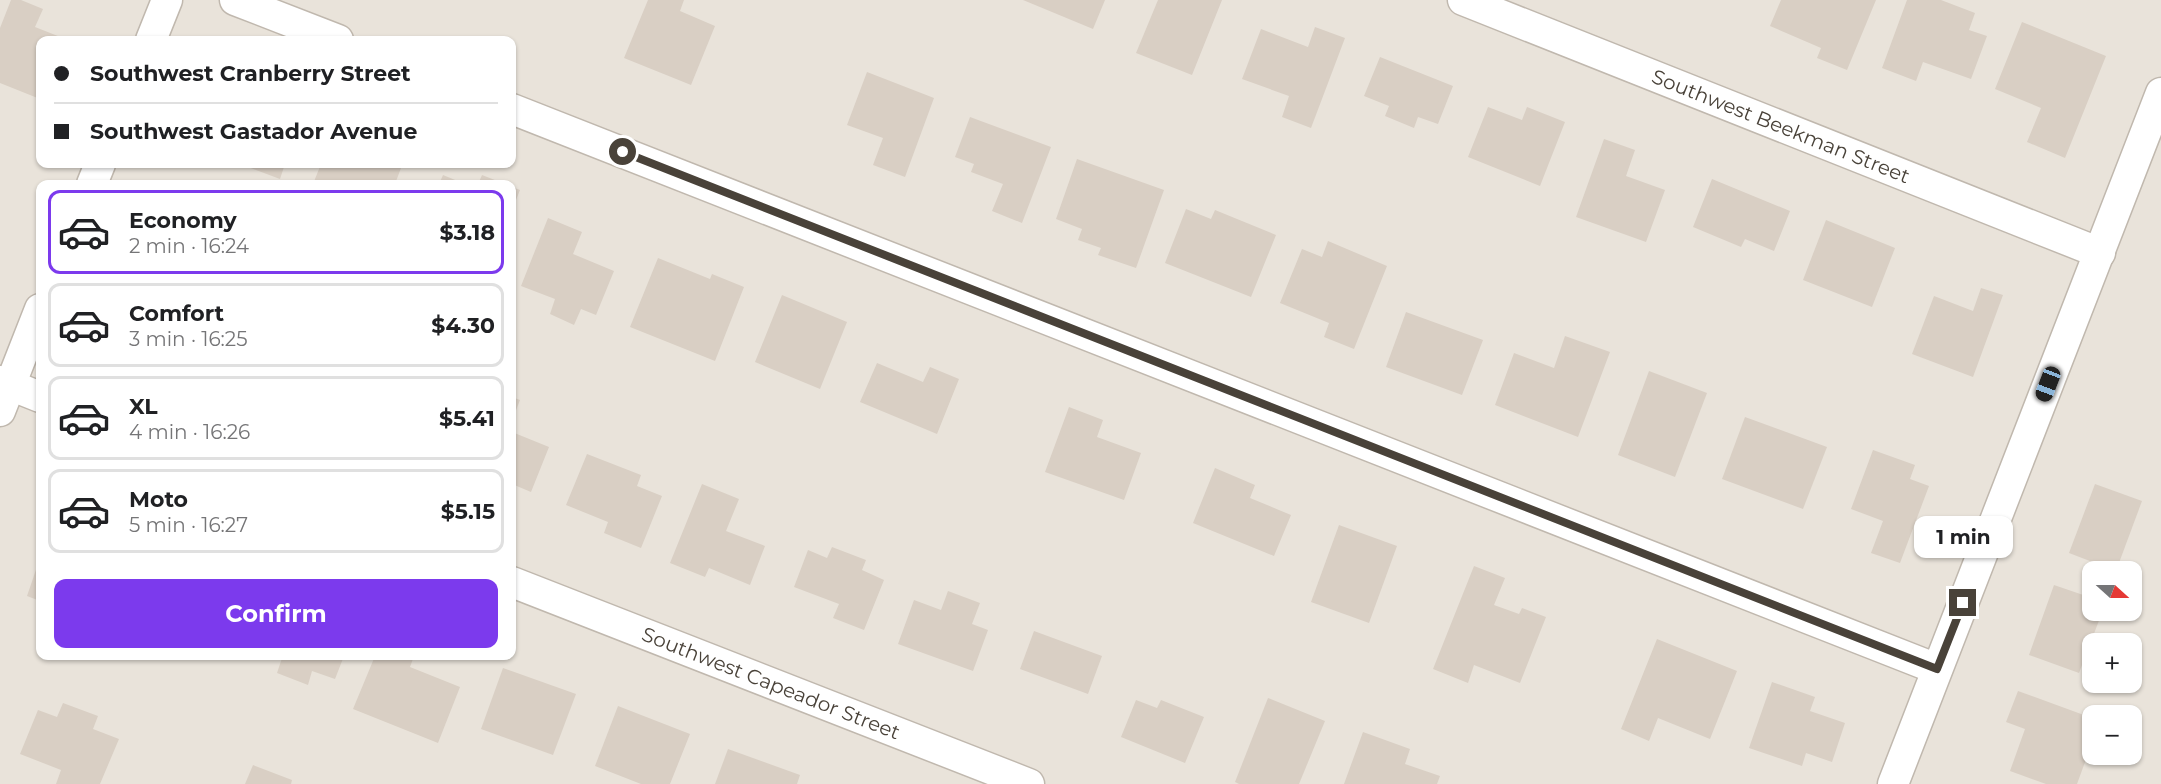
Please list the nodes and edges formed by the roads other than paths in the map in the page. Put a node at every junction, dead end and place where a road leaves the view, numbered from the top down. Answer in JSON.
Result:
{"nodes":[{"id":1,"x":167,"y":0,"type":"edge"},
{"id":2,"x":235,"y":0,"type":"edge"},
{"id":3,"x":1463,"y":0,"type":"edge"},
{"id":4,"x":153,"y":36,"type":"edge"},
{"id":5,"x":328,"y":36,"type":"edge"},
{"id":6,"x":2161,"y":93,"type":"edge"},
{"id":7,"x":516,"y":111,"type":"edge"},
{"id":8,"x":2100,"y":253,"type":"junction"},
{"id":9,"x":36,"y":318,"type":"edge"},
{"id":10,"x":3,"y":392,"type":"edge"},
{"id":11,"x":36,"y":396,"type":"edge"},
{"id":12,"x":516,"y":584,"type":"edge"},
{"id":13,"x":1937,"y":669,"type":"junction"},
{"id":14,"x":1029,"y":784,"type":"edge"},
{"id":15,"x":1893,"y":784,"type":"edge"}],
"edges":[{"from":1,"to":4,"type":"street"},
{"from":2,"to":5,"type":"street"},
{"from":3,"to":8,"type":"street","name":"Southwest Beekman Street"},
{"from":6,"to":8,"type":"street"},
{"from":7,"to":13,"type":"street"},
{"from":8,"to":13,"type":"street"},
{"from":9,"to":10,"type":"street"},
{"from":10,"to":11,"type":"street"},
{"from":12,"to":14,"type":"street","name":"Southwest Capeador Street"},
{"from":13,"to":15,"type":"street"}]}
